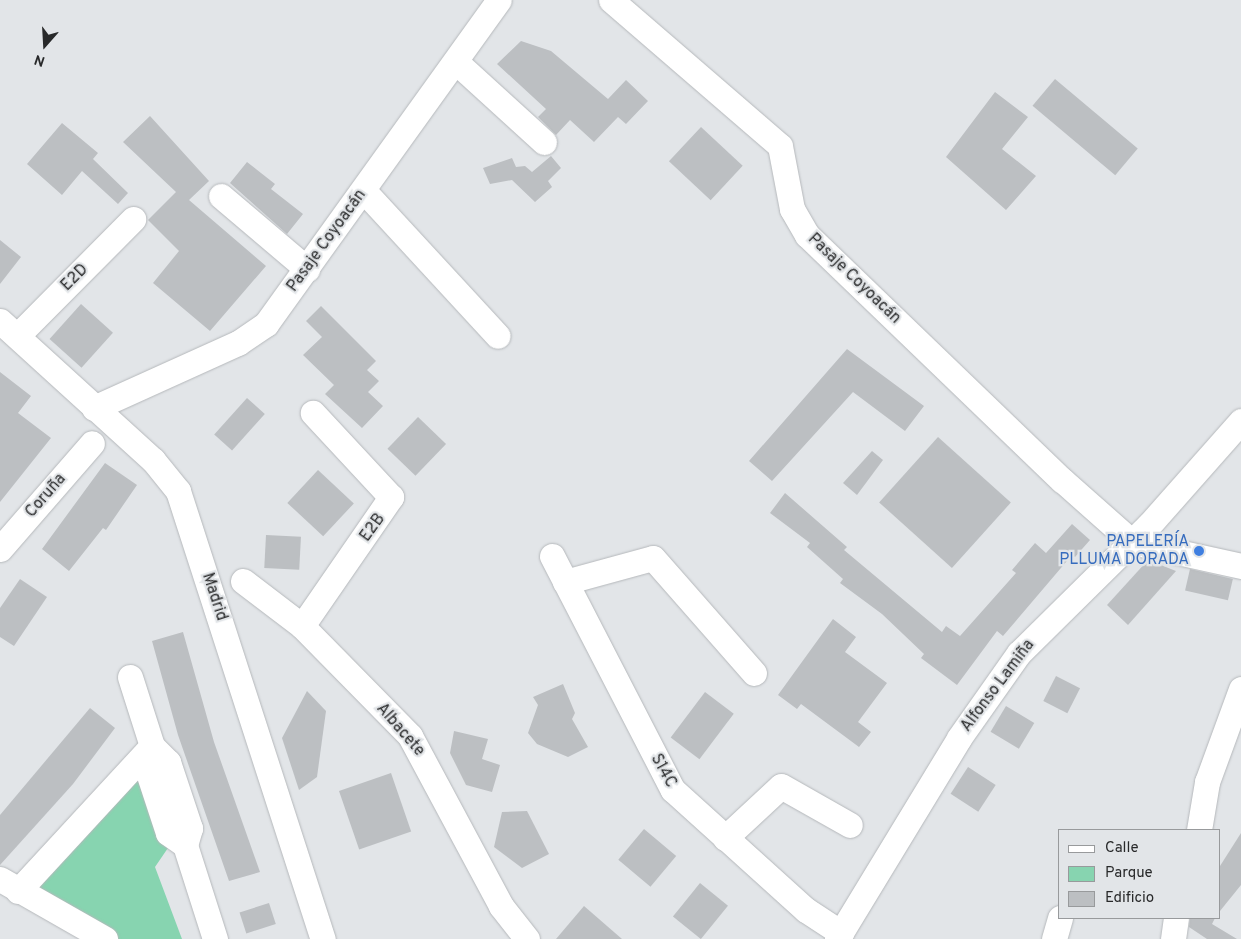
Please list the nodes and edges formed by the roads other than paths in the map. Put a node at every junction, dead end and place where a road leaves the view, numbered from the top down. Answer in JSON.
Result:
{"nodes":[{"id":1,"x":499,"y":0,"type":"edge"},
{"id":2,"x":611,"y":0,"type":"edge"},
{"id":3,"x":456,"y":62,"type":"junction"},
{"id":4,"x":544,"y":142,"type":"dead end"},
{"id":5,"x":364,"y":191,"type":"junction"},
{"id":6,"x":221,"y":196,"type":"dead end"},
{"id":7,"x":134,"y":219,"type":"dead end"},
{"id":8,"x":307,"y":269,"type":"junction"},
{"id":9,"x":8,"y":329,"type":"edge"},
{"id":10,"x":498,"y":336,"type":"dead end"},
{"id":11,"x":94,"y":408,"type":"junction"},
{"id":12,"x":314,"y":414,"type":"dead end"},
{"id":13,"x":1241,"y":422,"type":"edge"},
{"id":14,"x":92,"y":443,"type":"dead end"},
{"id":15,"x":1132,"y":542,"type":"junction"},
{"id":16,"x":0,"y":549,"type":"edge"},
{"id":17,"x":552,"y":556,"type":"dead end"},
{"id":18,"x":1241,"y":566,"type":"edge"},
{"id":19,"x":244,"y":581,"type":"dead end"},
{"id":20,"x":565,"y":582,"type":"junction"},
{"id":21,"x":302,"y":626,"type":"junction"},
{"id":22,"x":754,"y":673,"type":"dead end"},
{"id":23,"x":130,"y":677,"type":"dead end"},
{"id":24,"x":1241,"y":690,"type":"edge"},
{"id":25,"x":152,"y":746,"type":"junction"},
{"id":26,"x":850,"y":825,"type":"dead end"},
{"id":27,"x":1199,"y":829,"type":"edge"},
{"id":28,"x":725,"y":838,"type":"junction"},
{"id":29,"x":9,"y":885,"type":"edge"},
{"id":30,"x":1060,"y":919,"type":"edge"},
{"id":31,"x":1176,"y":919,"type":"edge"},
{"id":32,"x":839,"y":936,"type":"edge"},
{"id":33,"x":104,"y":939,"type":"edge"},
{"id":34,"x":215,"y":939,"type":"edge"},
{"id":35,"x":323,"y":939,"type":"edge"},
{"id":36,"x":527,"y":939,"type":"edge"},
{"id":37,"x":1054,"y":939,"type":"edge"},
{"id":38,"x":1173,"y":939,"type":"edge"}],
"edges":[{"from":1,"to":3,"type":"street","name":"Pasaje Coyoacán"},
{"from":2,"to":15,"type":"street","name":"Pasaje Coyoacán"},
{"from":3,"to":4,"type":"street"},
{"from":3,"to":5,"type":"street","name":"Pasaje Coyoacán"},
{"from":5,"to":8,"type":"street","name":"Pasaje Coyoacán"},
{"from":5,"to":10,"type":"street"},
{"from":6,"to":8,"type":"street"},
{"from":7,"to":9,"type":"street","name":"E2D"},
{"from":8,"to":11,"type":"street","name":"Pasaje Coyoacán"},
{"from":9,"to":11,"type":"street","name":"Madrid"},
{"from":11,"to":35,"type":"street","name":"Madrid"},
{"from":12,"to":21,"type":"street","name":"E2B"},
{"from":13,"to":15,"type":"street","name":"Alfonso Lamiña"},
{"from":14,"to":16,"type":"street","name":"Coruña"},
{"from":15,"to":18,"type":"street"},
{"from":15,"to":32,"type":"street","name":"Alfonso Lamiña"},
{"from":17,"to":20,"type":"street","name":"S14C"},
{"from":19,"to":21,"type":"street","name":"Albacete"},
{"from":20,"to":22,"type":"street"},
{"from":20,"to":28,"type":"street","name":"S14C"},
{"from":21,"to":36,"type":"street","name":"Albacete"},
{"from":23,"to":25,"type":"street"},
{"from":24,"to":27,"type":"street"},
{"from":25,"to":29,"type":"street"},
{"from":25,"to":34,"type":"street"},
{"from":26,"to":28,"type":"street"},
{"from":28,"to":32,"type":"street","name":"S14C"},
{"from":29,"to":33,"type":"street"},
{"from":30,"to":37,"type":"street"},
{"from":31,"to":38,"type":"street"}]}
